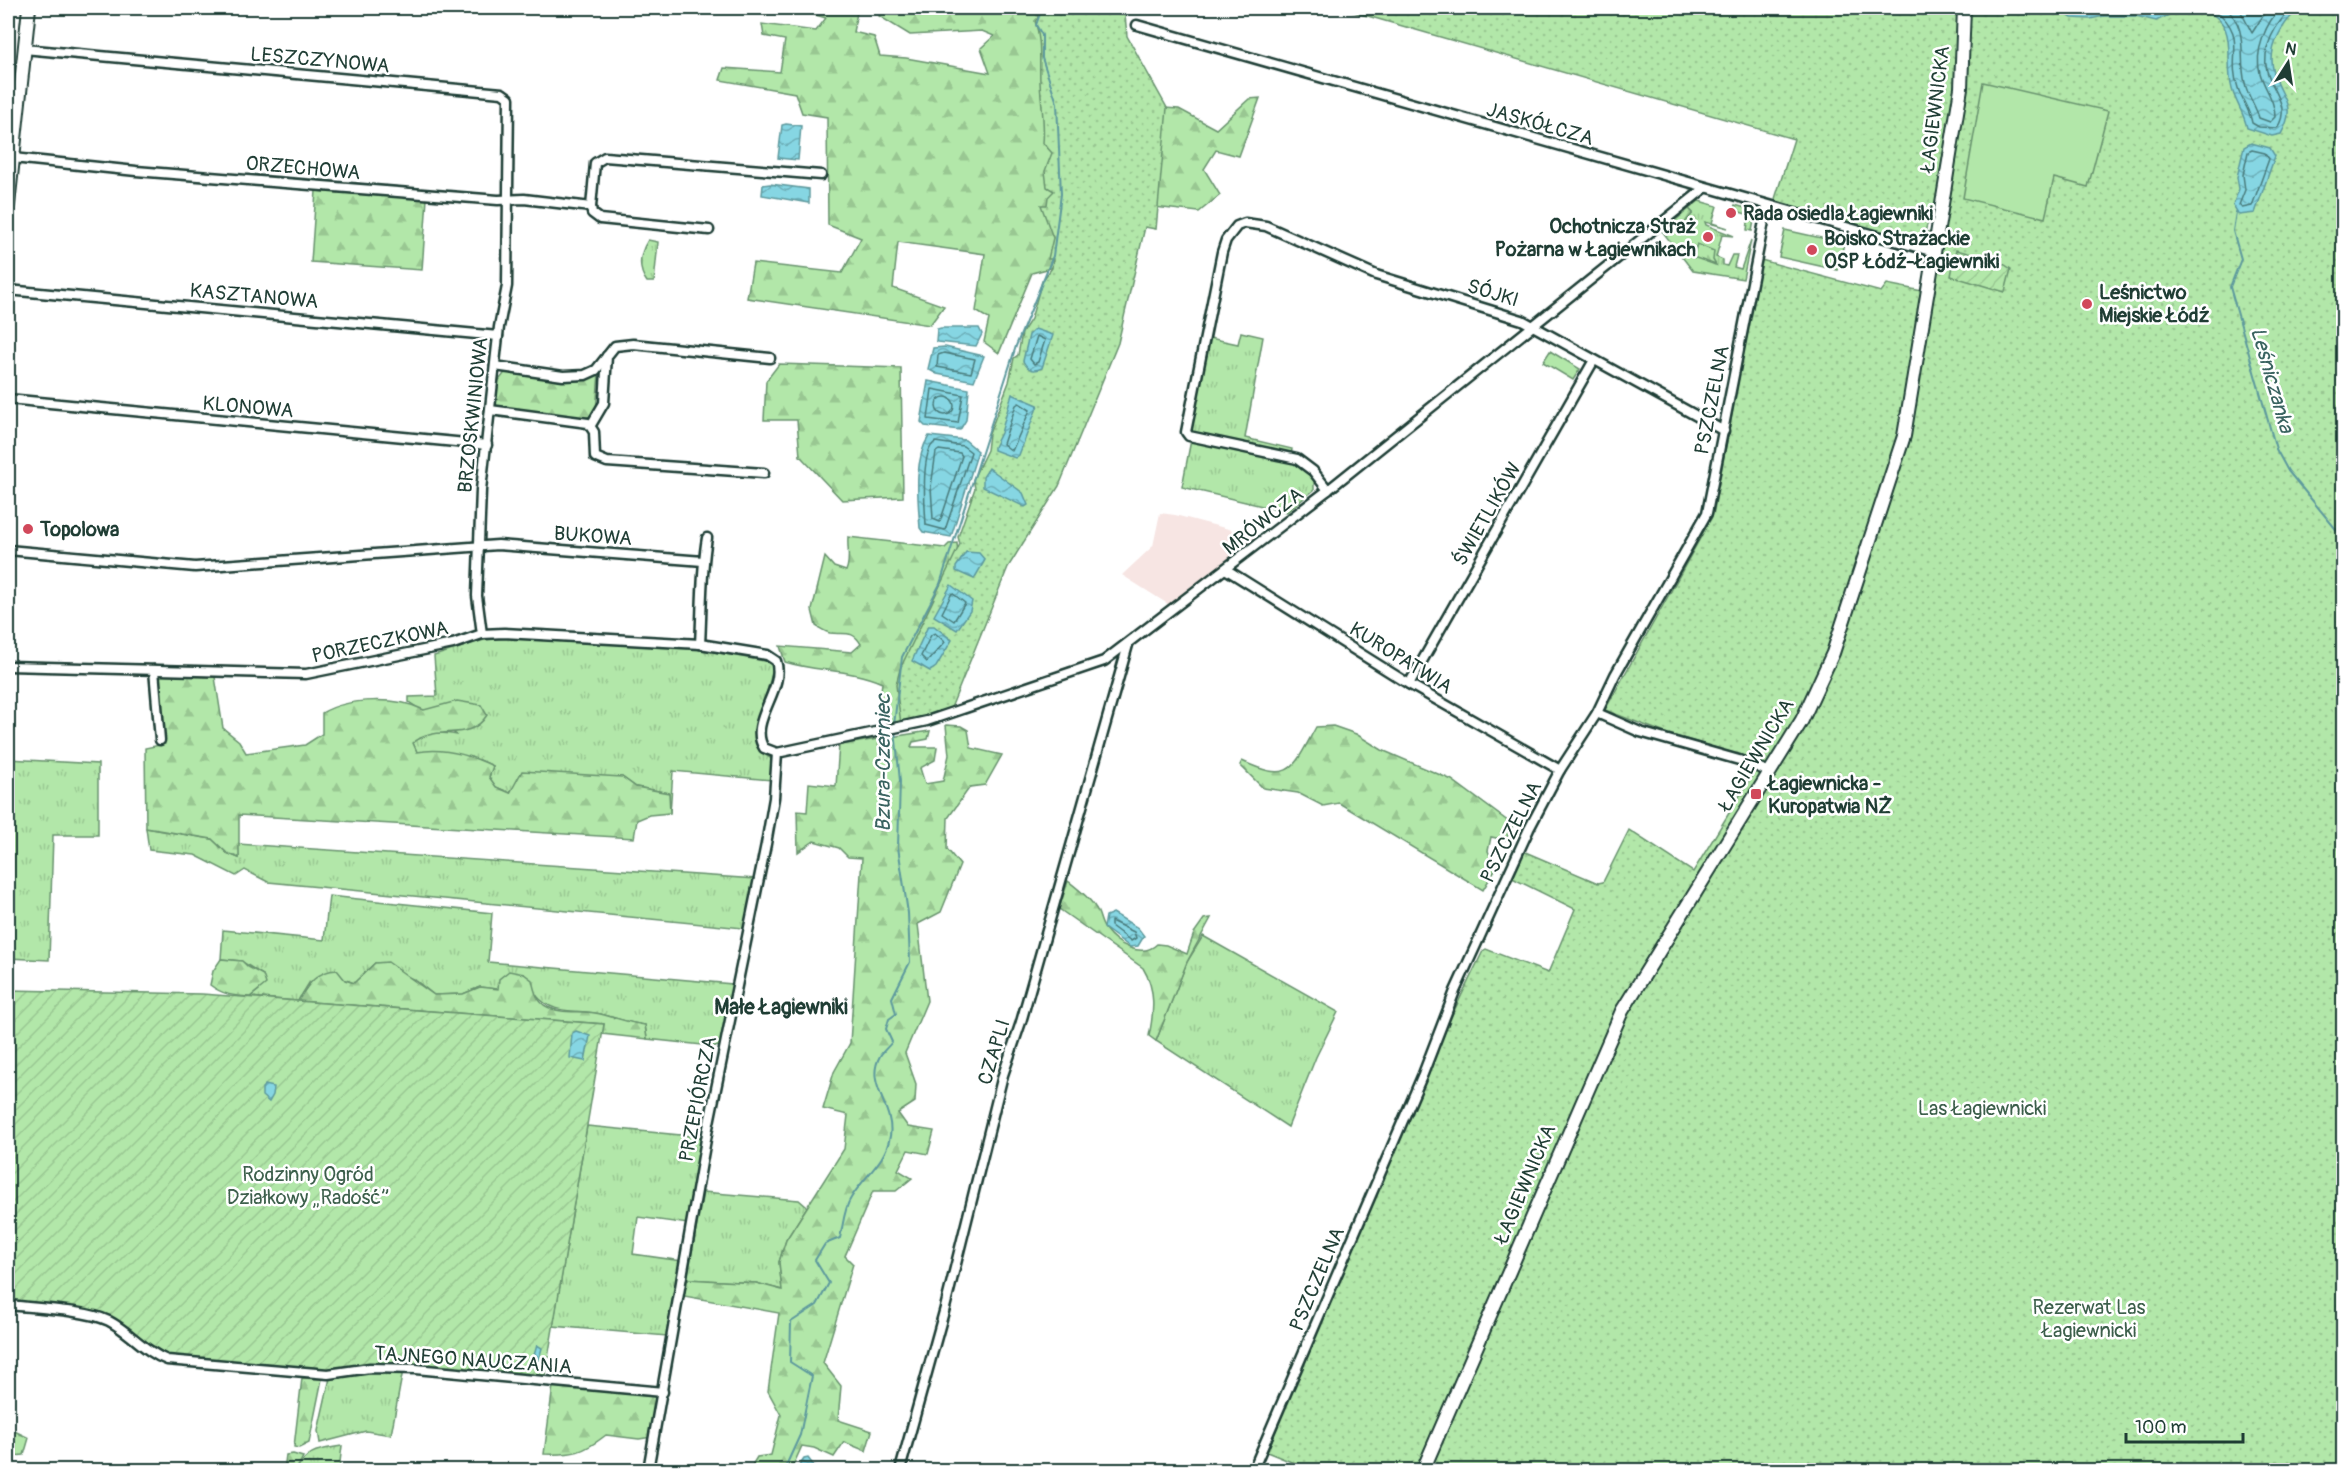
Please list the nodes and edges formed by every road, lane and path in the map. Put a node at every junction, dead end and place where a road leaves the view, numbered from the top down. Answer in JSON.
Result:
{"nodes":[{"id":1,"x":29,"y":8,"type":"edge"},
{"id":2,"x":1964,"y":8,"type":"edge"},
{"id":3,"x":1137,"y":25,"type":"dead end"},
{"id":4,"x":24,"y":49,"type":"junction"},
{"id":5,"x":12,"y":158,"type":"junction"},
{"id":6,"x":821,"y":175,"type":"dead end"},
{"id":7,"x":1704,"y":188,"type":"junction"},
{"id":8,"x":506,"y":200,"type":"junction"},
{"id":9,"x":8,"y":205,"type":"edge"},
{"id":10,"x":1767,"y":206,"type":"junction"},
{"id":11,"x":591,"y":207,"type":"junction"},
{"id":12,"x":709,"y":230,"type":"dead end"},
{"id":13,"x":1935,"y":252,"type":"junction"},
{"id":14,"x":8,"y":290,"type":"edge"},
{"id":15,"x":1532,"y":325,"type":"junction"},
{"id":16,"x":498,"y":336,"type":"junction"},
{"id":17,"x":607,"y":356,"type":"junction"},
{"id":18,"x":770,"y":358,"type":"dead end"},
{"id":19,"x":1594,"y":360,"type":"junction"},
{"id":20,"x":495,"y":366,"type":"junction"},
{"id":21,"x":8,"y":399,"type":"edge"},
{"id":22,"x":490,"y":410,"type":"junction"},
{"id":23,"x":591,"y":425,"type":"junction"},
{"id":24,"x":1724,"y":431,"type":"junction"},
{"id":25,"x":487,"y":445,"type":"junction"},
{"id":26,"x":764,"y":473,"type":"dead end"},
{"id":27,"x":1328,"y":490,"type":"junction"},
{"id":28,"x":707,"y":538,"type":"dead end"},
{"id":29,"x":481,"y":546,"type":"junction"},
{"id":30,"x":8,"y":550,"type":"edge"},
{"id":31,"x":703,"y":561,"type":"junction"},
{"id":32,"x":1227,"y":570,"type":"junction"},
{"id":33,"x":482,"y":634,"type":"junction"},
{"id":34,"x":700,"y":644,"type":"junction"},
{"id":35,"x":1128,"y":645,"type":"junction"},
{"id":36,"x":1102,"y":663,"type":"junction"},
{"id":37,"x":8,"y":666,"type":"edge"},
{"id":38,"x":154,"y":670,"type":"junction"},
{"id":39,"x":1118,"y":675,"type":"junction"},
{"id":40,"x":1409,"y":684,"type":"junction"},
{"id":41,"x":1597,"y":713,"type":"junction"},
{"id":42,"x":160,"y":740,"type":"dead end"},
{"id":43,"x":777,"y":753,"type":"junction"},
{"id":44,"x":1560,"y":770,"type":"junction"},
{"id":45,"x":1770,"y":772,"type":"junction"},
{"id":46,"x":8,"y":1305,"type":"edge"},
{"id":47,"x":663,"y":1392,"type":"junction"},
{"id":48,"x":648,"y":1470,"type":"edge"},
{"id":49,"x":900,"y":1470,"type":"edge"},
{"id":50,"x":1253,"y":1470,"type":"edge"},
{"id":51,"x":1423,"y":1470,"type":"edge"}],
"edges":[{"from":1,"to":4,"type":"street"},
{"from":2,"to":13,"type":"street","name":"ŁAGIEWNICKA"},
{"from":3,"to":7,"type":"street","name":"JASKÓŁCZA"},
{"from":4,"to":5,"type":"street"},
{"from":4,"to":8,"type":"street","name":"LESZCZYNOWA"},
{"from":5,"to":8,"type":"street","name":"ORZECHOWA"},
{"from":5,"to":9,"type":"street"},
{"from":6,"to":11,"type":"street"},
{"from":7,"to":10,"type":"street","name":"JASKÓŁCZA"},
{"from":7,"to":15,"type":"street","name":"MRÓWCZA"},
{"from":8,"to":11,"type":"street","name":"ORZECHOWA"},
{"from":8,"to":16,"type":"street","name":"BRZOSKWINIOWA"},
{"from":10,"to":13,"type":"street","name":"JASKÓŁCZA"},
{"from":10,"to":24,"type":"street","name":"PSZCZELNA"},
{"from":11,"to":12,"type":"street","name":"ORZECHOWA"},
{"from":13,"to":45,"type":"street","name":"ŁAGIEWNICKA"},
{"from":14,"to":16,"type":"street","name":"KASZTANOWA"},
{"from":15,"to":19,"type":"street","name":"SÓJKI"},
{"from":15,"to":27,"type":"street","name":"MRÓWCZA"},
{"from":15,"to":27,"type":"street","name":"SÓJKI"},
{"from":16,"to":20,"type":"street","name":"BRZOSKWINIOWA"},
{"from":17,"to":18,"type":"street"},
{"from":17,"to":20,"type":"street"},
{"from":17,"to":23,"type":"street"},
{"from":19,"to":24,"type":"street","name":"SÓJKI"},
{"from":19,"to":40,"type":"street","name":"ŚWIETLIKÓW"},
{"from":20,"to":22,"type":"street","name":"BRZOSKWINIOWA"},
{"from":21,"to":25,"type":"street","name":"KLONOWA"},
{"from":22,"to":23,"type":"street"},
{"from":22,"to":25,"type":"street","name":"BRZOSKWINIOWA"},
{"from":23,"to":26,"type":"street"},
{"from":24,"to":41,"type":"street","name":"PSZCZELNA"},
{"from":25,"to":29,"type":"street","name":"BRZOSKWINIOWA"},
{"from":27,"to":32,"type":"street","name":"MRÓWCZA"},
{"from":28,"to":31,"type":"street"},
{"from":29,"to":30,"type":"street"},
{"from":29,"to":31,"type":"street","name":"BUKOWA"},
{"from":29,"to":33,"type":"street","name":"BRZOSKWINIOWA"},
{"from":31,"to":34,"type":"street"},
{"from":32,"to":35,"type":"street","name":"MRÓWCZA"},
{"from":32,"to":40,"type":"street","name":"KUROPATWIA"},
{"from":33,"to":34,"type":"street","name":"PORZECZKOWA"},
{"from":33,"to":38,"type":"street","name":"PORZECZKOWA"},
{"from":34,"to":43,"type":"street","name":"PORZECZKOWA"},
{"from":35,"to":36,"type":"street","name":"MRÓWCZA"},
{"from":35,"to":39,"type":"street","name":"CZAPLI"},
{"from":36,"to":39,"type":"street"},
{"from":36,"to":43,"type":"street","name":"MRÓWCZA"},
{"from":37,"to":38,"type":"street","name":"PORZECZKOWA"},
{"from":38,"to":42,"type":"street"},
{"from":39,"to":49,"type":"street","name":"CZAPLI"},
{"from":40,"to":44,"type":"street","name":"KUROPATWIA"},
{"from":41,"to":44,"type":"street","name":"PSZCZELNA"},
{"from":41,"to":45,"type":"street"},
{"from":43,"to":47,"type":"street","name":"PRZEPIÓRCZA"},
{"from":44,"to":50,"type":"street","name":"PSZCZELNA"},
{"from":45,"to":51,"type":"street","name":"ŁAGIEWNICKA"},
{"from":46,"to":47,"type":"street","name":"TAJNEGO NAUCZANIA"},
{"from":47,"to":48,"type":"street","name":"PRZEPIÓRCZA"}]}
